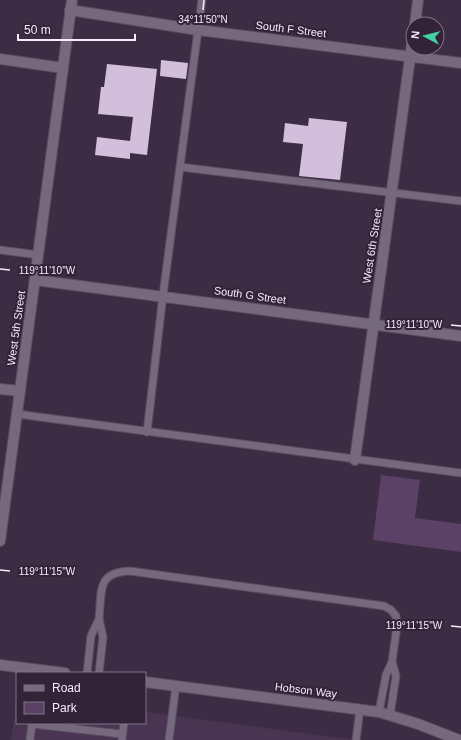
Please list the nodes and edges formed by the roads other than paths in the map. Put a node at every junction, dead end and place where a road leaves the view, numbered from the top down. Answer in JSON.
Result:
{"nodes":[{"id":1,"x":202,"y":0,"type":"edge"},
{"id":2,"x":418,"y":0,"type":"edge"},
{"id":3,"x":71,"y":5,"type":"edge"},
{"id":4,"x":416,"y":16,"type":"edge"},
{"id":5,"x":198,"y":30,"type":"junction"},
{"id":6,"x":405,"y":55,"type":"edge"},
{"id":7,"x":410,"y":56,"type":"joint"},
{"id":8,"x":0,"y":59,"type":"edge"},
{"id":9,"x":461,"y":63,"type":"edge"},
{"id":10,"x":63,"y":68,"type":"junction"},
{"id":11,"x":180,"y":167,"type":"junction"},
{"id":12,"x":392,"y":192,"type":"junction"},
{"id":13,"x":461,"y":201,"type":"edge"},
{"id":14,"x":0,"y":250,"type":"edge"},
{"id":15,"x":39,"y":255,"type":"junction"},
{"id":16,"x":35,"y":280,"type":"junction"},
{"id":17,"x":163,"y":296,"type":"junction"},
{"id":18,"x":372,"y":324,"type":"junction"},
{"id":19,"x":461,"y":336,"type":"edge"},
{"id":20,"x":0,"y":389,"type":"edge"},
{"id":21,"x":20,"y":391,"type":"junction"},
{"id":22,"x":17,"y":414,"type":"junction"},
{"id":23,"x":147,"y":432,"type":"junction"},
{"id":24,"x":355,"y":460,"type":"junction"},
{"id":25,"x":461,"y":473,"type":"edge"},
{"id":26,"x":1,"y":524,"type":"edge"},
{"id":27,"x":0,"y":541,"type":"edge"},
{"id":28,"x":99,"y":619,"type":"junction"},
{"id":29,"x":392,"y":662,"type":"junction"},
{"id":30,"x":0,"y":665,"type":"edge"},
{"id":31,"x":57,"y":672,"type":"edge"},
{"id":32,"x":87,"y":672,"type":"edge"},
{"id":33,"x":99,"y":672,"type":"edge"},
{"id":34,"x":146,"y":682,"type":"edge"},
{"id":35,"x":176,"y":685,"type":"junction"},
{"id":36,"x":360,"y":709,"type":"junction"},
{"id":37,"x":379,"y":712,"type":"junction"},
{"id":38,"x":390,"y":715,"type":"junction"},
{"id":39,"x":124,"y":724,"type":"edge"},
{"id":40,"x":122,"y":737,"type":"edge"},
{"id":41,"x":30,"y":740,"type":"edge"},
{"id":42,"x":169,"y":740,"type":"edge"},
{"id":43,"x":356,"y":740,"type":"edge"},
{"id":44,"x":459,"y":740,"type":"edge"}],
"edges":[{"from":1,"to":5,"type":"lane"},
{"from":2,"to":4,"type":"street"},
{"from":3,"to":5,"type":"street","name":"South F Street"},
{"from":3,"to":10,"type":"street","name":"West 5th Street"},
{"from":5,"to":6,"type":"street","name":"South F Street"},
{"from":5,"to":11,"type":"lane"},
{"from":7,"to":9,"type":"street","name":"South F Street"},
{"from":7,"to":12,"type":"street","name":"West 6th Street"},
{"from":8,"to":10,"type":"street"},
{"from":10,"to":15,"type":"street","name":"West 5th Street"},
{"from":11,"to":12,"type":"lane"},
{"from":11,"to":17,"type":"lane"},
{"from":12,"to":13,"type":"lane"},
{"from":12,"to":18,"type":"street","name":"West 6th Street"},
{"from":14,"to":15,"type":"lane"},
{"from":15,"to":16,"type":"street","name":"West 5th Street"},
{"from":16,"to":17,"type":"street","name":"South G Street"},
{"from":16,"to":21,"type":"street","name":"West 5th Street"},
{"from":17,"to":18,"type":"street","name":"South G Street"},
{"from":17,"to":23,"type":"lane"},
{"from":18,"to":19,"type":"street","name":"South G Street"},
{"from":18,"to":24,"type":"street","name":"West 6th Street"},
{"from":20,"to":21,"type":"street"},
{"from":21,"to":22,"type":"street","name":"West 5th Street"},
{"from":22,"to":23,"type":"lane"},
{"from":22,"to":26,"type":"street","name":"West 5th Street"},
{"from":23,"to":24,"type":"lane"},
{"from":24,"to":25,"type":"lane"},
{"from":26,"to":27,"type":"street","name":"West 5th Street"},
{"from":28,"to":29,"type":"lane"},
{"from":28,"to":32,"type":"lane"},
{"from":28,"to":33,"type":"lane"},
{"from":29,"to":37,"type":"lane"},
{"from":29,"to":38,"type":"lane"},
{"from":30,"to":31,"type":"street"},
{"from":34,"to":35,"type":"street","name":"Hobson Way"},
{"from":35,"to":36,"type":"street","name":"Hobson Way"},
{"from":35,"to":42,"type":"lane"},
{"from":36,"to":37,"type":"street","name":"Hobson Way"},
{"from":36,"to":43,"type":"lane"},
{"from":37,"to":38,"type":"street","name":"Hobson Way"},
{"from":38,"to":44,"type":"street","name":"Hobson Way"},
{"from":39,"to":40,"type":"lane"},
{"from":40,"to":41,"type":"lane"}]}
